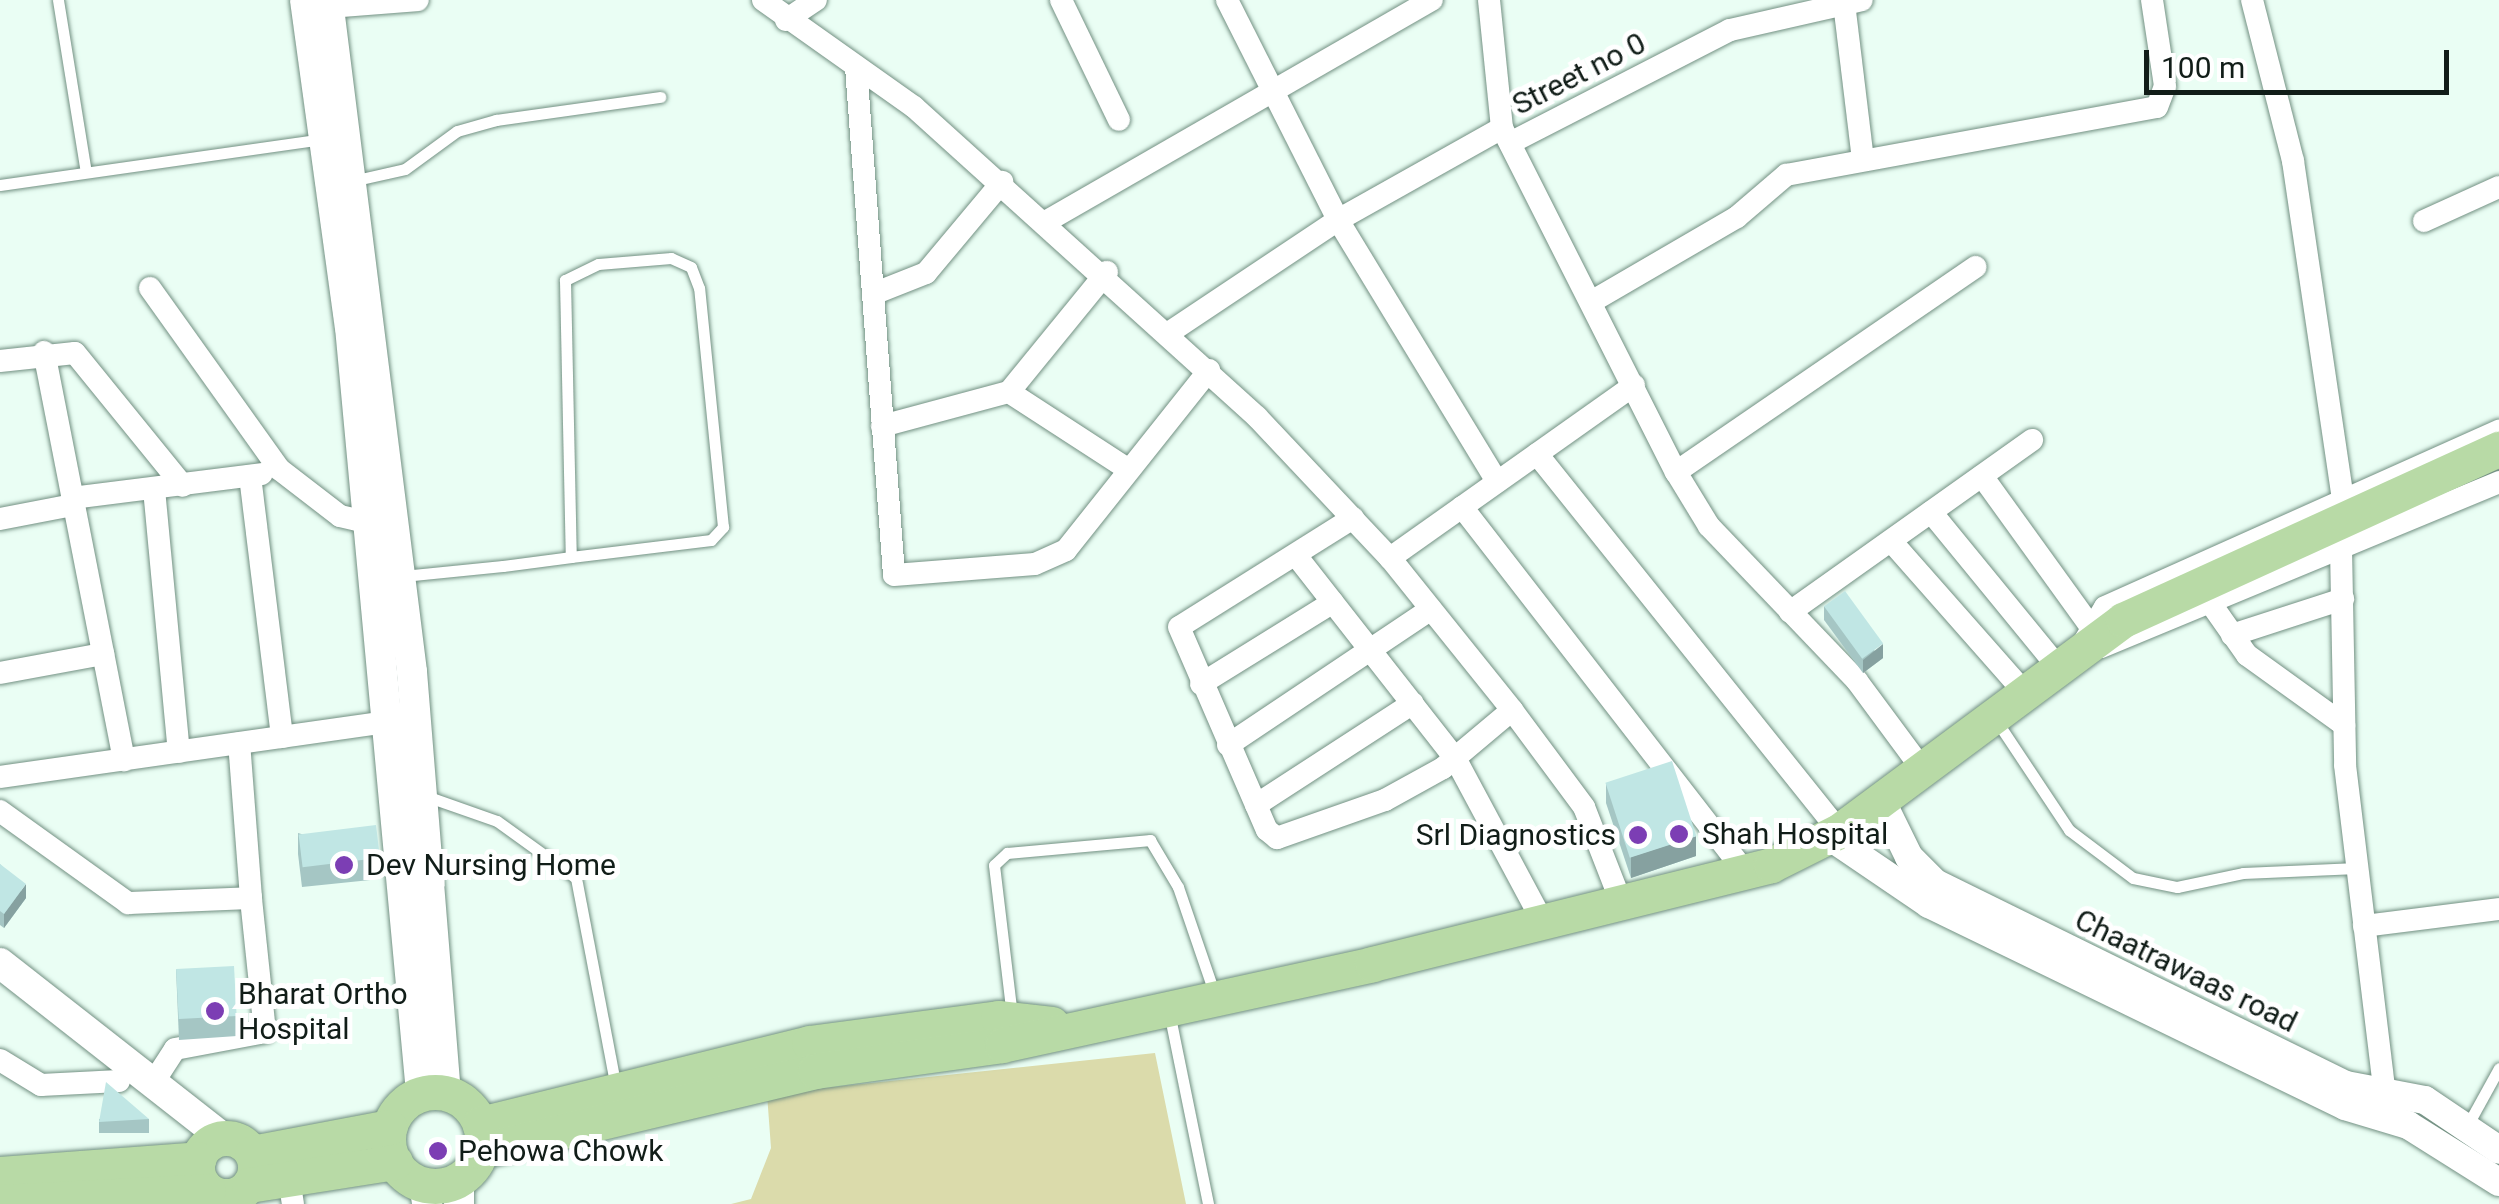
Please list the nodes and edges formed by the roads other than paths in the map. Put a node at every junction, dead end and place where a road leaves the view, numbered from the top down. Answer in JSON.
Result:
{"nodes":[{"id":1,"x":58,"y":0,"type":"edge"},
{"id":2,"x":418,"y":0,"type":"edge"},
{"id":3,"x":763,"y":0,"type":"edge"},
{"id":4,"x":816,"y":0,"type":"edge"},
{"id":5,"x":1062,"y":0,"type":"edge"},
{"id":6,"x":1227,"y":0,"type":"edge"},
{"id":7,"x":1432,"y":0,"type":"edge"},
{"id":8,"x":1488,"y":0,"type":"edge"},
{"id":9,"x":2152,"y":0,"type":"edge"},
{"id":10,"x":2252,"y":0,"type":"edge"},
{"id":11,"x":1853,"y":1,"type":"edge"},
{"id":12,"x":317,"y":4,"type":"edge"},
{"id":13,"x":786,"y":20,"type":"junction"},
{"id":14,"x":856,"y":67,"type":"junction"},
{"id":15,"x":1272,"y":89,"type":"junction"},
{"id":16,"x":660,"y":98,"type":"dead end"},
{"id":17,"x":1119,"y":120,"type":"dead end"},
{"id":18,"x":1506,"y":136,"type":"junction"},
{"id":19,"x":324,"y":140,"type":"junction"},
{"id":20,"x":1863,"y":159,"type":"junction"},
{"id":21,"x":86,"y":172,"type":"junction"},
{"id":22,"x":352,"y":181,"type":"junction"},
{"id":23,"x":1002,"y":182,"type":"junction"},
{"id":24,"x":0,"y":185,"type":"edge"},
{"id":25,"x":2499,"y":187,"type":"edge"},
{"id":26,"x":1338,"y":220,"type":"junction"},
{"id":27,"x":2424,"y":220,"type":"dead end"},
{"id":28,"x":1047,"y":221,"type":"junction"},
{"id":29,"x":1976,"y":266,"type":"dead end"},
{"id":30,"x":1106,"y":272,"type":"junction"},
{"id":31,"x":150,"y":288,"type":"dead end"},
{"id":32,"x":873,"y":294,"type":"junction"},
{"id":33,"x":1592,"y":302,"type":"junction"},
{"id":34,"x":1170,"y":332,"type":"junction"},
{"id":35,"x":44,"y":352,"type":"junction"},
{"id":36,"x":0,"y":361,"type":"edge"},
{"id":37,"x":1209,"y":370,"type":"junction"},
{"id":38,"x":1634,"y":385,"type":"junction"},
{"id":39,"x":1009,"y":392,"type":"junction"},
{"id":40,"x":882,"y":426,"type":"junction"},
{"id":41,"x":2499,"y":431,"type":"edge"},
{"id":42,"x":2032,"y":440,"type":"dead end"},
{"id":43,"x":2499,"y":449,"type":"edge"},
{"id":44,"x":1538,"y":454,"type":"junction"},
{"id":45,"x":279,"y":469,"type":"junction"},
{"id":46,"x":1129,"y":470,"type":"junction"},
{"id":47,"x":1676,"y":472,"type":"junction"},
{"id":48,"x":250,"y":476,"type":"junction"},
{"id":49,"x":1982,"y":476,"type":"junction"},
{"id":50,"x":1497,"y":482,"type":"junction"},
{"id":51,"x":2499,"y":482,"type":"edge"},
{"id":52,"x":183,"y":486,"type":"junction"},
{"id":53,"x":154,"y":489,"type":"junction"},
{"id":54,"x":2343,"y":498,"type":"junction"},
{"id":55,"x":72,"y":502,"type":"junction"},
{"id":56,"x":1462,"y":507,"type":"junction"},
{"id":57,"x":1931,"y":512,"type":"junction"},
{"id":58,"x":1353,"y":518,"type":"junction"},
{"id":59,"x":0,"y":519,"type":"edge"},
{"id":60,"x":370,"y":523,"type":"junction"},
{"id":61,"x":1891,"y":541,"type":"junction"},
{"id":62,"x":2341,"y":548,"type":"junction"},
{"id":63,"x":571,"y":557,"type":"junction"},
{"id":64,"x":1298,"y":558,"type":"junction"},
{"id":65,"x":1390,"y":558,"type":"junction"},
{"id":66,"x":388,"y":576,"type":"junction"},
{"id":67,"x":2344,"y":600,"type":"junction"},
{"id":68,"x":1333,"y":602,"type":"junction"},
{"id":69,"x":2209,"y":602,"type":"junction"},
{"id":70,"x":1431,"y":609,"type":"junction"},
{"id":71,"x":1790,"y":612,"type":"junction"},
{"id":72,"x":2232,"y":635,"type":"junction"},
{"id":73,"x":2075,"y":647,"type":"junction"},
{"id":74,"x":103,"y":654,"type":"junction"},
{"id":75,"x":1374,"y":654,"type":"junction"},
{"id":76,"x":0,"y":673,"type":"edge"},
{"id":77,"x":1202,"y":684,"type":"junction"},
{"id":78,"x":2024,"y":692,"type":"junction"},
{"id":79,"x":1413,"y":702,"type":"junction"},
{"id":80,"x":1512,"y":710,"type":"junction"},
{"id":81,"x":1993,"y":716,"type":"junction"},
{"id":82,"x":403,"y":720,"type":"junction"},
{"id":83,"x":2344,"y":725,"type":"junction"},
{"id":84,"x":282,"y":737,"type":"junction"},
{"id":85,"x":239,"y":744,"type":"junction"},
{"id":86,"x":1228,"y":745,"type":"junction"},
{"id":87,"x":180,"y":752,"type":"junction"},
{"id":88,"x":1455,"y":758,"type":"junction"},
{"id":89,"x":124,"y":760,"type":"junction"},
{"id":90,"x":1922,"y":769,"type":"junction"},
{"id":91,"x":0,"y":777,"type":"edge"},
{"id":92,"x":422,"y":795,"type":"junction"},
{"id":93,"x":1880,"y":800,"type":"junction"},
{"id":94,"x":1256,"y":805,"type":"junction"},
{"id":95,"x":0,"y":811,"type":"edge"},
{"id":96,"x":1834,"y":833,"type":"junction"},
{"id":97,"x":2358,"y":868,"type":"junction"},
{"id":98,"x":1745,"y":872,"type":"junction"},
{"id":99,"x":251,"y":898,"type":"junction"},
{"id":100,"x":1620,"y":902,"type":"junction"},
{"id":101,"x":2499,"y":909,"type":"edge"},
{"id":102,"x":1543,"y":922,"type":"junction"},
{"id":103,"x":2364,"y":926,"type":"junction"},
{"id":104,"x":0,"y":963,"type":"edge"},
{"id":105,"x":0,"y":986,"type":"edge"},
{"id":106,"x":1215,"y":996,"type":"junction"},
{"id":107,"x":1168,"y":1006,"type":"junction"},
{"id":108,"x":1012,"y":1019,"type":"junction"},
{"id":109,"x":1071,"y":1026,"type":"junction"},
{"id":110,"x":0,"y":1060,"type":"edge"},
{"id":111,"x":2499,"y":1068,"type":"edge"},
{"id":112,"x":751,"y":1072,"type":"junction"},
{"id":113,"x":119,"y":1081,"type":"junction"},
{"id":114,"x":153,"y":1083,"type":"junction"},
{"id":115,"x":433,"y":1093,"type":"junction"},
{"id":116,"x":619,"y":1104,"type":"junction"},
{"id":117,"x":2386,"y":1106,"type":"junction"},
{"id":118,"x":390,"y":1127,"type":"junction"},
{"id":119,"x":2466,"y":1128,"type":"junction"},
{"id":120,"x":2499,"y":1150,"type":"edge"},
{"id":121,"x":222,"y":1162,"type":"junction"},
{"id":122,"x":395,"y":1162,"type":"junction"},
{"id":123,"x":470,"y":1164,"type":"edge"},
{"id":124,"x":0,"y":1174,"type":"edge"},
{"id":125,"x":2499,"y":1182,"type":"edge"},
{"id":126,"x":291,"y":1191,"type":"edge"},
{"id":127,"x":426,"y":1194,"type":"edge"},
{"id":128,"x":0,"y":1202,"type":"edge"},
{"id":129,"x":58,"y":1202,"type":"edge"},
{"id":130,"x":1208,"y":1204,"type":"edge"}],
"edges":[{"from":1,"to":21,"type":"lane"},
{"from":2,"to":12,"type":"street"},
{"from":3,"to":13,"type":"street"},
{"from":4,"to":13,"type":"street"},
{"from":5,"to":17,"type":"street"},
{"from":6,"to":15,"type":"street"},
{"from":7,"to":15,"type":"street"},
{"from":8,"to":18,"type":"street"},
{"from":9,"to":20,"type":"street"},
{"from":10,"to":54,"type":"street"},
{"from":11,"to":18,"type":"street","name":"Street no 0"},
{"from":11,"to":20,"type":"street"},
{"from":12,"to":19,"type":"main road"},
{"from":12,"to":22,"type":"main road"},
{"from":13,"to":14,"type":"street"},
{"from":14,"to":23,"type":"street"},
{"from":14,"to":32,"type":"street"},
{"from":15,"to":26,"type":"street"},
{"from":15,"to":28,"type":"street"},
{"from":16,"to":22,"type":"lane"},
{"from":18,"to":26,"type":"street","name":"Street no 0"},
{"from":18,"to":33,"type":"street"},
{"from":19,"to":21,"type":"lane"},
{"from":19,"to":60,"type":"main road"},
{"from":20,"to":33,"type":"street"},
{"from":21,"to":24,"type":"lane"},
{"from":22,"to":66,"type":"main road"},
{"from":23,"to":28,"type":"street"},
{"from":23,"to":32,"type":"street"},
{"from":25,"to":27,"type":"street"},
{"from":26,"to":34,"type":"street","name":"Street no 0"},
{"from":26,"to":50,"type":"street"},
{"from":28,"to":30,"type":"street"},
{"from":29,"to":47,"type":"street"},
{"from":30,"to":34,"type":"street"},
{"from":30,"to":39,"type":"street"},
{"from":31,"to":45,"type":"street"},
{"from":32,"to":40,"type":"street"},
{"from":33,"to":38,"type":"street"},
{"from":34,"to":37,"type":"street"},
{"from":35,"to":36,"type":"street"},
{"from":35,"to":52,"type":"street"},
{"from":35,"to":55,"type":"street"},
{"from":37,"to":46,"type":"street"},
{"from":37,"to":58,"type":"street"},
{"from":38,"to":44,"type":"street"},
{"from":38,"to":47,"type":"street"},
{"from":39,"to":40,"type":"street"},
{"from":39,"to":46,"type":"street"},
{"from":40,"to":46,"type":"street"},
{"from":41,"to":54,"type":"street"},
{"from":42,"to":49,"type":"street"},
{"from":43,"to":73,"type":"main road"},
{"from":44,"to":50,"type":"street"},
{"from":44,"to":96,"type":"street"},
{"from":45,"to":48,"type":"street"},
{"from":45,"to":60,"type":"street"},
{"from":47,"to":71,"type":"street"},
{"from":48,"to":52,"type":"street"},
{"from":48,"to":84,"type":"street"},
{"from":49,"to":57,"type":"street"},
{"from":49,"to":73,"type":"street"},
{"from":50,"to":56,"type":"street"},
{"from":51,"to":62,"type":"street"},
{"from":52,"to":53,"type":"street"},
{"from":53,"to":55,"type":"street"},
{"from":53,"to":87,"type":"street"},
{"from":54,"to":73,"type":"street"},
{"from":55,"to":59,"type":"street"},
{"from":55,"to":74,"type":"street"},
{"from":56,"to":65,"type":"street"},
{"from":56,"to":98,"type":"street"},
{"from":57,"to":61,"type":"street"},
{"from":57,"to":73,"type":"street"},
{"from":58,"to":64,"type":"street"},
{"from":58,"to":65,"type":"street"},
{"from":60,"to":66,"type":"main road"},
{"from":61,"to":71,"type":"street"},
{"from":61,"to":78,"type":"street"},
{"from":62,"to":67,"type":"street"},
{"from":62,"to":69,"type":"street"},
{"from":63,"to":63,"type":"lane"},
{"from":63,"to":66,"type":"lane"},
{"from":64,"to":68,"type":"street"},
{"from":64,"to":77,"type":"street"},
{"from":65,"to":70,"type":"street"},
{"from":66,"to":82,"type":"main road"},
{"from":67,"to":72,"type":"street"},
{"from":67,"to":83,"type":"street"},
{"from":68,"to":75,"type":"street"},
{"from":68,"to":77,"type":"street"},
{"from":69,"to":72,"type":"street"},
{"from":69,"to":73,"type":"street"},
{"from":70,"to":75,"type":"street"},
{"from":70,"to":80,"type":"street"},
{"from":71,"to":90,"type":"street"},
{"from":72,"to":83,"type":"street"},
{"from":73,"to":78,"type":"main road"},
{"from":74,"to":76,"type":"street"},
{"from":74,"to":89,"type":"street"},
{"from":75,"to":79,"type":"street"},
{"from":75,"to":86,"type":"street"},
{"from":77,"to":86,"type":"street"},
{"from":78,"to":81,"type":"main road"},
{"from":79,"to":88,"type":"street"},
{"from":79,"to":94,"type":"street"},
{"from":80,"to":88,"type":"street"},
{"from":80,"to":100,"type":"street"},
{"from":81,"to":90,"type":"main road"},
{"from":81,"to":97,"type":"lane"},
{"from":82,"to":84,"type":"street"},
{"from":82,"to":92,"type":"main road"},
{"from":82,"to":115,"type":"main road"},
{"from":83,"to":97,"type":"street"},
{"from":84,"to":85,"type":"street"},
{"from":85,"to":87,"type":"street"},
{"from":85,"to":99,"type":"street"},
{"from":86,"to":94,"type":"street"},
{"from":87,"to":89,"type":"street"},
{"from":88,"to":94,"type":"street"},
{"from":88,"to":102,"type":"street"},
{"from":89,"to":91,"type":"street"},
{"from":90,"to":93,"type":"main road"},
{"from":92,"to":115,"type":"main road"},
{"from":92,"to":116,"type":"lane"},
{"from":93,"to":96,"type":"main road"},
{"from":93,"to":117,"type":"street","name":"Chaatrawaas road"},
{"from":95,"to":99,"type":"street"},
{"from":96,"to":98,"type":"main road"},
{"from":96,"to":117,"type":"street"},
{"from":97,"to":103,"type":"street"},
{"from":98,"to":100,"type":"main road"},
{"from":99,"to":114,"type":"street"},
{"from":100,"to":102,"type":"main road"},
{"from":101,"to":103,"type":"street"},
{"from":102,"to":106,"type":"main road"},
{"from":103,"to":117,"type":"street"},
{"from":104,"to":114,"type":"main road"},
{"from":105,"to":113,"type":"main road"},
{"from":106,"to":107,"type":"main road"},
{"from":106,"to":108,"type":"lane"},
{"from":107,"to":109,"type":"main road"},
{"from":107,"to":130,"type":"lane"},
{"from":108,"to":109,"type":"main road"},
{"from":108,"to":112,"type":"main road"},
{"from":109,"to":112,"type":"main road"},
{"from":110,"to":113,"type":"street"},
{"from":111,"to":119,"type":"lane"},
{"from":112,"to":116,"type":"main road"},
{"from":113,"to":121,"type":"main road"},
{"from":114,"to":121,"type":"main road"},
{"from":115,"to":118,"type":"main road"},
{"from":115,"to":123,"type":"main road"},
{"from":116,"to":123,"type":"main road"},
{"from":117,"to":119,"type":"street","name":"Chaatrawaas road"},
{"from":117,"to":125,"type":"street"},
{"from":118,"to":121,"type":"main road"},
{"from":118,"to":122,"type":"main road"},
{"from":119,"to":120,"type":"street","name":"Chaatrawaas road"},
{"from":121,"to":124,"type":"main road"},
{"from":121,"to":126,"type":"main road"},
{"from":121,"to":129,"type":"main road"},
{"from":122,"to":126,"type":"main road"},
{"from":122,"to":127,"type":"main road"},
{"from":123,"to":127,"type":"main road"},
{"from":128,"to":129,"type":"main road"}]}
